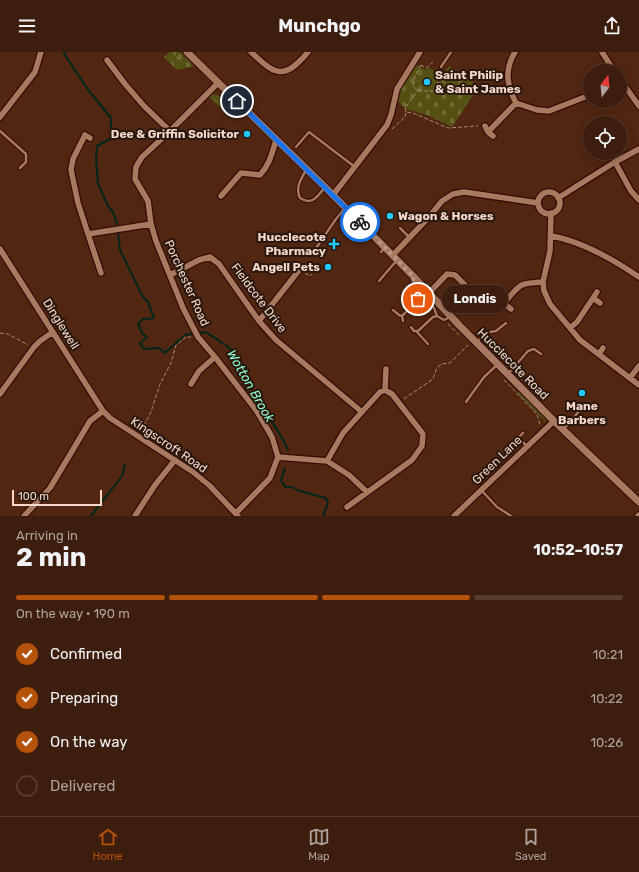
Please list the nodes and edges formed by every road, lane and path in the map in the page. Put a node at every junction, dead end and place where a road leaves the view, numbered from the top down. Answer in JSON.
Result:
{"nodes":[{"id":1,"x":41,"y":52,"type":"edge"},
{"id":2,"x":175,"y":52,"type":"edge"},
{"id":3,"x":188,"y":52,"type":"edge"},
{"id":4,"x":251,"y":52,"type":"edge"},
{"id":5,"x":308,"y":52,"type":"edge"},
{"id":6,"x":420,"y":52,"type":"edge"},
{"id":7,"x":451,"y":52,"type":"edge"},
{"id":8,"x":515,"y":52,"type":"edge"},
{"id":9,"x":602,"y":52,"type":"edge"},
{"id":10,"x":107,"y":60,"type":"dead end"},
{"id":11,"x":182,"y":62,"type":"dead end"},
{"id":12,"x":433,"y":62,"type":"dead end"},
{"id":13,"x":419,"y":63,"type":"dead end"},
{"id":14,"x":610,"y":64,"type":"edge"},
{"id":15,"x":421,"y":65,"type":"junction"},
{"id":16,"x":441,"y":66,"type":"dead end"},
{"id":17,"x":443,"y":74,"type":"dead end"},
{"id":18,"x":218,"y":83,"type":"junction"},
{"id":19,"x":627,"y":89,"type":"edge"},
{"id":20,"x":418,"y":90,"type":"junction"},
{"id":21,"x":583,"y":98,"type":"edge"},
{"id":22,"x":516,"y":103,"type":"junction"},
{"id":23,"x":639,"y":106,"type":"edge"},
{"id":24,"x":406,"y":112,"type":"junction"},
{"id":25,"x":0,"y":117,"type":"edge"},
{"id":26,"x":485,"y":126,"type":"joint"},
{"id":27,"x":0,"y":131,"type":"edge"},
{"id":28,"x":170,"y":131,"type":"junction"},
{"id":29,"x":389,"y":132,"type":"dead end"},
{"id":30,"x":90,"y":138,"type":"dead end"},
{"id":31,"x":276,"y":140,"type":"junction"},
{"id":32,"x":296,"y":147,"type":"dead end"},
{"id":33,"x":639,"y":149,"type":"edge"},
{"id":34,"x":615,"y":162,"type":"junction"},
{"id":35,"x":20,"y":168,"type":"dead end"},
{"id":36,"x":355,"y":168,"type":"junction"},
{"id":37,"x":306,"y":170,"type":"junction"},
{"id":38,"x":325,"y":187,"type":"junction"},
{"id":39,"x":333,"y":195,"type":"junction"},
{"id":40,"x":221,"y":196,"type":"dead end"},
{"id":41,"x":558,"y":198,"type":"junction"},
{"id":42,"x":639,"y":200,"type":"edge"},
{"id":43,"x":538,"y":203,"type":"junction"},
{"id":44,"x":346,"y":208,"type":"junction"},
{"id":45,"x":551,"y":213,"type":"junction"},
{"id":46,"x":151,"y":224,"type":"junction"},
{"id":47,"x":400,"y":228,"type":"dead end"},
{"id":48,"x":88,"y":234,"type":"junction"},
{"id":49,"x":551,"y":236,"type":"junction"},
{"id":50,"x":410,"y":237,"type":"junction"},
{"id":51,"x":0,"y":249,"type":"edge"},
{"id":52,"x":314,"y":251,"type":"dead end"},
{"id":53,"x":395,"y":258,"type":"junction"},
{"id":54,"x":300,"y":269,"type":"joint"},
{"id":55,"x":101,"y":273,"type":"dead end"},
{"id":56,"x":312,"y":274,"type":"dead end"},
{"id":57,"x":170,"y":275,"type":"junction"},
{"id":58,"x":414,"y":277,"type":"junction"},
{"id":59,"x":639,"y":277,"type":"edge"},
{"id":60,"x":378,"y":281,"type":"dead end"},
{"id":61,"x":542,"y":282,"type":"junction"},
{"id":62,"x":465,"y":285,"type":"dead end"},
{"id":63,"x":597,"y":292,"type":"dead end"},
{"id":64,"x":419,"y":293,"type":"junction"},
{"id":65,"x":429,"y":293,"type":"junction"},
{"id":66,"x":419,"y":298,"type":"dead end"},
{"id":67,"x":593,"y":298,"type":"junction"},
{"id":68,"x":600,"y":303,"type":"dead end"},
{"id":69,"x":511,"y":309,"type":"dead end"},
{"id":70,"x":393,"y":310,"type":"dead end"},
{"id":71,"x":407,"y":311,"type":"dead end"},
{"id":72,"x":402,"y":316,"type":"junction"},
{"id":73,"x":437,"y":316,"type":"junction"},
{"id":74,"x":451,"y":316,"type":"junction"},
{"id":75,"x":403,"y":320,"type":"dead end"},
{"id":76,"x":259,"y":321,"type":"junction"},
{"id":77,"x":506,"y":323,"type":"dead end"},
{"id":78,"x":411,"y":328,"type":"dead end"},
{"id":79,"x":570,"y":328,"type":"junction"},
{"id":80,"x":53,"y":332,"type":"junction"},
{"id":81,"x":417,"y":332,"type":"junction"},
{"id":82,"x":0,"y":333,"type":"edge"},
{"id":83,"x":197,"y":335,"type":"junction"},
{"id":84,"x":477,"y":343,"type":"junction"},
{"id":85,"x":428,"y":344,"type":"dead end"},
{"id":86,"x":469,"y":344,"type":"dead end"},
{"id":87,"x":34,"y":348,"type":"junction"},
{"id":88,"x":603,"y":348,"type":"dead end"},
{"id":89,"x":542,"y":354,"type":"dead end"},
{"id":90,"x":599,"y":354,"type":"junction"},
{"id":91,"x":215,"y":357,"type":"junction"},
{"id":92,"x":498,"y":364,"type":"junction"},
{"id":93,"x":639,"y":366,"type":"edge"},
{"id":94,"x":386,"y":369,"type":"dead end"},
{"id":95,"x":508,"y":374,"type":"junction"},
{"id":96,"x":630,"y":378,"type":"junction"},
{"id":97,"x":191,"y":384,"type":"dead end"},
{"id":98,"x":639,"y":385,"type":"edge"},
{"id":99,"x":385,"y":390,"type":"junction"},
{"id":100,"x":0,"y":394,"type":"edge"},
{"id":101,"x":399,"y":402,"type":"junction"},
{"id":102,"x":466,"y":402,"type":"dead end"},
{"id":103,"x":585,"y":404,"type":"dead end"},
{"id":104,"x":102,"y":411,"type":"junction"},
{"id":105,"x":362,"y":412,"type":"junction"},
{"id":106,"x":554,"y":421,"type":"junction"},
{"id":107,"x":564,"y":430,"type":"junction"},
{"id":108,"x":523,"y":433,"type":"dead end"},
{"id":109,"x":138,"y":437,"type":"junction"},
{"id":110,"x":527,"y":446,"type":"junction"},
{"id":111,"x":278,"y":457,"type":"junction"},
{"id":112,"x":175,"y":460,"type":"junction"},
{"id":113,"x":327,"y":461,"type":"junction"},
{"id":114,"x":481,"y":490,"type":"junction"},
{"id":115,"x":368,"y":492,"type":"junction"},
{"id":116,"x":639,"y":502,"type":"edge"},
{"id":117,"x":347,"y":507,"type":"dead end"},
{"id":118,"x":237,"y":515,"type":"edge"},
{"id":119,"x":24,"y":516,"type":"edge"},
{"id":120,"x":135,"y":516,"type":"edge"},
{"id":121,"x":454,"y":516,"type":"edge"},
{"id":122,"x":511,"y":516,"type":"edge"}],
"edges":[{"from":1,"to":25,"type":"street"},
{"from":2,"to":11,"type":"path"},
{"from":3,"to":18,"type":"street","name":"Hucclecote Road"},
{"from":4,"to":5,"type":"street"},
{"from":6,"to":36,"type":"street"},
{"from":7,"to":16,"type":"lane"},
{"from":8,"to":22,"type":"street"},
{"from":9,"to":14,"type":"street"},
{"from":10,"to":28,"type":"street"},
{"from":12,"to":15,"type":"path"},
{"from":13,"to":15,"type":"path"},
{"from":15,"to":20,"type":"path"},
{"from":17,"to":20,"type":"path"},
{"from":18,"to":28,"type":"street","name":"Porchester Road"},
{"from":18,"to":31,"type":"street","name":"Hucclecote Road"},
{"from":19,"to":23,"type":"street"},
{"from":20,"to":24,"type":"path"},
{"from":21,"to":22,"type":"street"},
{"from":22,"to":26,"type":"street"},
{"from":24,"to":26,"type":"path"},
{"from":24,"to":29,"type":"path"},
{"from":27,"to":35,"type":"lane"},
{"from":28,"to":46,"type":"street","name":"Porchester Road"},
{"from":30,"to":48,"type":"street"},
{"from":31,"to":37,"type":"street","name":"Hucclecote Road"},
{"from":31,"to":40,"type":"street"},
{"from":32,"to":36,"type":"lane"},
{"from":33,"to":34,"type":"street"},
{"from":34,"to":41,"type":"street"},
{"from":34,"to":42,"type":"street"},
{"from":36,"to":39,"type":"street"},
{"from":37,"to":38,"type":"street","name":"Hucclecote Road"},
{"from":37,"to":38,"type":"lane"},
{"from":38,"to":39,"type":"street","name":"Hucclecote Road"},
{"from":39,"to":44,"type":"street","name":"Hucclecote Road"},
{"from":41,"to":43,"type":"street"},
{"from":41,"to":45,"type":"street"},
{"from":43,"to":45,"type":"street"},
{"from":43,"to":50,"type":"street"},
{"from":44,"to":52,"type":"lane"},
{"from":44,"to":53,"type":"street","name":"Hucclecote Road"},
{"from":45,"to":49,"type":"street"},
{"from":46,"to":48,"type":"street"},
{"from":46,"to":57,"type":"street","name":"Porchester Road"},
{"from":47,"to":50,"type":"lane"},
{"from":48,"to":55,"type":"street"},
{"from":49,"to":59,"type":"street"},
{"from":49,"to":61,"type":"street"},
{"from":50,"to":53,"type":"street"},
{"from":51,"to":80,"type":"street","name":"Dinglewell"},
{"from":53,"to":58,"type":"street","name":"Hucclecote Road"},
{"from":53,"to":60,"type":"lane"},
{"from":54,"to":56,"type":"path"},
{"from":54,"to":76,"type":"street"},
{"from":57,"to":76,"type":"street","name":"Fieldcote Drive"},
{"from":57,"to":83,"type":"street","name":"Porchester Road"},
{"from":58,"to":64,"type":"lane"},
{"from":58,"to":65,"type":"street","name":"Hucclecote Road"},
{"from":61,"to":69,"type":"street"},
{"from":61,"to":79,"type":"street"},
{"from":62,"to":65,"type":"street"},
{"from":63,"to":67,"type":"street"},
{"from":64,"to":66,"type":"lane"},
{"from":64,"to":73,"type":"lane"},
{"from":65,"to":74,"type":"street","name":"Hucclecote Road"},
{"from":67,"to":68,"type":"street"},
{"from":67,"to":79,"type":"street"},
{"from":70,"to":72,"type":"lane"},
{"from":71,"to":72,"type":"lane"},
{"from":72,"to":75,"type":"lane"},
{"from":73,"to":74,"type":"lane"},
{"from":73,"to":81,"type":"lane"},
{"from":74,"to":84,"type":"street","name":"Hucclecote Road"},
{"from":76,"to":105,"type":"street","name":"Fieldcote Drive"},
{"from":77,"to":84,"type":"lane"},
{"from":78,"to":81,"type":"lane"},
{"from":79,"to":90,"type":"street"},
{"from":80,"to":87,"type":"street"},
{"from":80,"to":104,"type":"street","name":"Dinglewell"},
{"from":81,"to":85,"type":"lane"},
{"from":82,"to":87,"type":"path"},
{"from":83,"to":91,"type":"street","name":"Porchester Road"},
{"from":83,"to":109,"type":"path"},
{"from":84,"to":92,"type":"street","name":"Hucclecote Road"},
{"from":86,"to":101,"type":"path"},
{"from":87,"to":100,"type":"street"},
{"from":88,"to":90,"type":"street"},
{"from":89,"to":95,"type":"lane"},
{"from":90,"to":96,"type":"street"},
{"from":91,"to":97,"type":"street"},
{"from":91,"to":111,"type":"street","name":"Porchester Road"},
{"from":92,"to":95,"type":"street","name":"Hucclecote Road"},
{"from":92,"to":102,"type":"lane"},
{"from":93,"to":96,"type":"street"},
{"from":94,"to":99,"type":"street"},
{"from":95,"to":106,"type":"street","name":"Hucclecote Road"},
{"from":96,"to":98,"type":"street"},
{"from":99,"to":101,"type":"street"},
{"from":99,"to":105,"type":"street"},
{"from":101,"to":115,"type":"street"},
{"from":103,"to":107,"type":"lane"},
{"from":104,"to":109,"type":"street","name":"Kingscroft Road"},
{"from":104,"to":119,"type":"street"},
{"from":105,"to":113,"type":"street"},
{"from":106,"to":107,"type":"street","name":"Hucclecote Road"},
{"from":106,"to":110,"type":"street","name":"Green Lane"},
{"from":107,"to":116,"type":"street","name":"Hucclecote Road"},
{"from":108,"to":110,"type":"lane"},
{"from":109,"to":112,"type":"street","name":"Kingscroft Road"},
{"from":110,"to":114,"type":"street","name":"Green Lane"},
{"from":111,"to":113,"type":"street"},
{"from":111,"to":118,"type":"street"},
{"from":112,"to":118,"type":"street","name":"Kingscroft Road"},
{"from":112,"to":120,"type":"street"},
{"from":113,"to":115,"type":"street"},
{"from":114,"to":121,"type":"street","name":"Green Lane"},
{"from":114,"to":122,"type":"lane"},
{"from":115,"to":117,"type":"street"}]}
